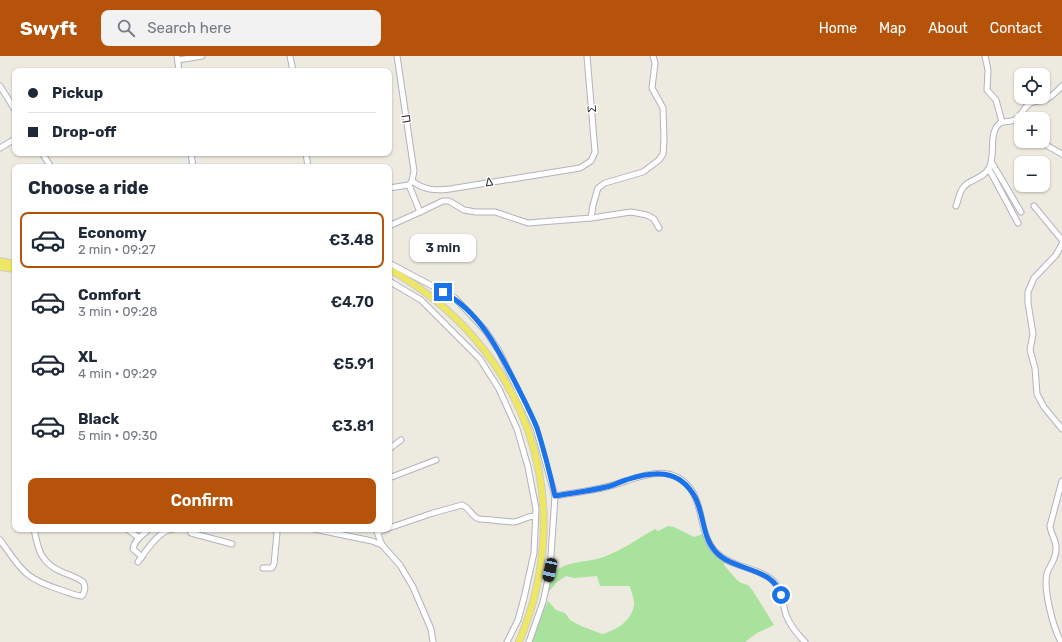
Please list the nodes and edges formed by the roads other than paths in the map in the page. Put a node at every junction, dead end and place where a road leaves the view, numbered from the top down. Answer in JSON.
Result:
{"nodes":[{"id":1,"x":202,"y":56,"type":"edge"},
{"id":2,"x":290,"y":56,"type":"edge"},
{"id":3,"x":397,"y":56,"type":"edge"},
{"id":4,"x":587,"y":56,"type":"edge"},
{"id":5,"x":653,"y":56,"type":"edge"},
{"id":6,"x":985,"y":56,"type":"edge"},
{"id":7,"x":177,"y":58,"type":"edge"},
{"id":8,"x":179,"y":68,"type":"edge"},
{"id":9,"x":292,"y":68,"type":"edge"},
{"id":10,"x":0,"y":86,"type":"edge"},
{"id":11,"x":1062,"y":86,"type":"edge"},
{"id":12,"x":12,"y":105,"type":"edge"},
{"id":13,"x":1023,"y":112,"type":"edge"},
{"id":14,"x":1014,"y":121,"type":"edge"},
{"id":15,"x":1002,"y":122,"type":"junction"},
{"id":16,"x":12,"y":141,"type":"edge"},
{"id":17,"x":1050,"y":147,"type":"edge"},
{"id":18,"x":0,"y":148,"type":"edge"},
{"id":19,"x":1062,"y":154,"type":"edge"},
{"id":20,"x":591,"y":161,"type":"joint"},
{"id":21,"x":992,"y":163,"type":"junction"},
{"id":22,"x":989,"y":170,"type":"junction"},
{"id":23,"x":411,"y":183,"type":"junction"},
{"id":24,"x":392,"y":187,"type":"edge"},
{"id":25,"x":956,"y":206,"type":"dead end"},
{"id":26,"x":1034,"y":206,"type":"dead end"},
{"id":27,"x":420,"y":212,"type":"junction"},
{"id":28,"x":1020,"y":212,"type":"dead end"},
{"id":29,"x":592,"y":218,"type":"junction"},
{"id":30,"x":1018,"y":223,"type":"dead end"},
{"id":31,"x":392,"y":225,"type":"edge"},
{"id":32,"x":659,"y":228,"type":"dead end"},
{"id":33,"x":1062,"y":240,"type":"edge"},
{"id":34,"x":1062,"y":244,"type":"edge"},
{"id":35,"x":0,"y":261,"type":"edge"},
{"id":36,"x":12,"y":263,"type":"edge"},
{"id":37,"x":392,"y":265,"type":"edge"},
{"id":38,"x":0,"y":267,"type":"edge"},
{"id":39,"x":12,"y":269,"type":"edge"},
{"id":40,"x":392,"y":271,"type":"edge"},
{"id":41,"x":392,"y":283,"type":"edge"},
{"id":42,"x":1062,"y":429,"type":"edge"},
{"id":43,"x":401,"y":440,"type":"dead end"},
{"id":44,"x":392,"y":447,"type":"edge"},
{"id":45,"x":436,"y":460,"type":"dead end"},
{"id":46,"x":392,"y":477,"type":"edge"},
{"id":47,"x":1062,"y":481,"type":"edge"},
{"id":48,"x":555,"y":496,"type":"junction"},
{"id":49,"x":535,"y":516,"type":"junction"},
{"id":50,"x":392,"y":528,"type":"edge"},
{"id":51,"x":35,"y":532,"type":"edge"},
{"id":52,"x":133,"y":532,"type":"edge"},
{"id":53,"x":146,"y":532,"type":"edge"},
{"id":54,"x":165,"y":532,"type":"edge"},
{"id":55,"x":190,"y":532,"type":"edge"},
{"id":56,"x":276,"y":532,"type":"edge"},
{"id":57,"x":328,"y":532,"type":"edge"},
{"id":58,"x":377,"y":532,"type":"edge"},
{"id":59,"x":141,"y":536,"type":"junction"},
{"id":60,"x":157,"y":537,"type":"junction"},
{"id":61,"x":0,"y":540,"type":"edge"},
{"id":62,"x":232,"y":544,"type":"dead end"},
{"id":63,"x":382,"y":545,"type":"junction"},
{"id":64,"x":142,"y":557,"type":"junction"},
{"id":65,"x":138,"y":562,"type":"dead end"},
{"id":66,"x":263,"y":568,"type":"dead end"},
{"id":67,"x":433,"y":642,"type":"edge"},
{"id":68,"x":507,"y":642,"type":"edge"},
{"id":69,"x":519,"y":642,"type":"edge"},
{"id":70,"x":529,"y":642,"type":"edge"},
{"id":71,"x":805,"y":642,"type":"edge"},
{"id":72,"x":1061,"y":642,"type":"edge"}],
"edges":[{"from":1,"to":7,"type":"street"},
{"from":2,"to":9,"type":"street"},
{"from":3,"to":23,"type":"street","name":"Π"},
{"from":4,"to":20,"type":"street","name":"Σ"},
{"from":5,"to":29,"type":"street"},
{"from":6,"to":15,"type":"street"},
{"from":7,"to":8,"type":"street"},
{"from":10,"to":12,"type":"street"},
{"from":11,"to":13,"type":"street"},
{"from":14,"to":15,"type":"street"},
{"from":15,"to":21,"type":"street"},
{"from":16,"to":18,"type":"street"},
{"from":17,"to":19,"type":"street"},
{"from":20,"to":23,"type":"street","name":"Δ"},
{"from":21,"to":22,"type":"street"},
{"from":21,"to":28,"type":"street"},
{"from":22,"to":25,"type":"street"},
{"from":22,"to":30,"type":"street"},
{"from":23,"to":24,"type":"street"},
{"from":23,"to":27,"type":"street"},
{"from":26,"to":33,"type":"street"},
{"from":27,"to":29,"type":"street"},
{"from":27,"to":31,"type":"street"},
{"from":29,"to":32,"type":"street"},
{"from":34,"to":42,"type":"street"},
{"from":35,"to":36,"type":"main road"},
{"from":37,"to":48,"type":"street"},
{"from":38,"to":39,"type":"main road"},
{"from":40,"to":69,"type":"main road"},
{"from":41,"to":49,"type":"street"},
{"from":43,"to":44,"type":"street"},
{"from":45,"to":46,"type":"street"},
{"from":47,"to":72,"type":"street"},
{"from":48,"to":70,"type":"street"},
{"from":48,"to":71,"type":"street"},
{"from":49,"to":50,"type":"street"},
{"from":49,"to":68,"type":"street"},
{"from":51,"to":61,"type":"street"},
{"from":52,"to":59,"type":"street"},
{"from":53,"to":59,"type":"street"},
{"from":54,"to":60,"type":"street"},
{"from":55,"to":62,"type":"street"},
{"from":56,"to":66,"type":"street"},
{"from":57,"to":63,"type":"street"},
{"from":58,"to":63,"type":"street"},
{"from":59,"to":60,"type":"street"},
{"from":59,"to":64,"type":"street"},
{"from":60,"to":64,"type":"street"},
{"from":63,"to":67,"type":"street"},
{"from":64,"to":65,"type":"street"}]}
